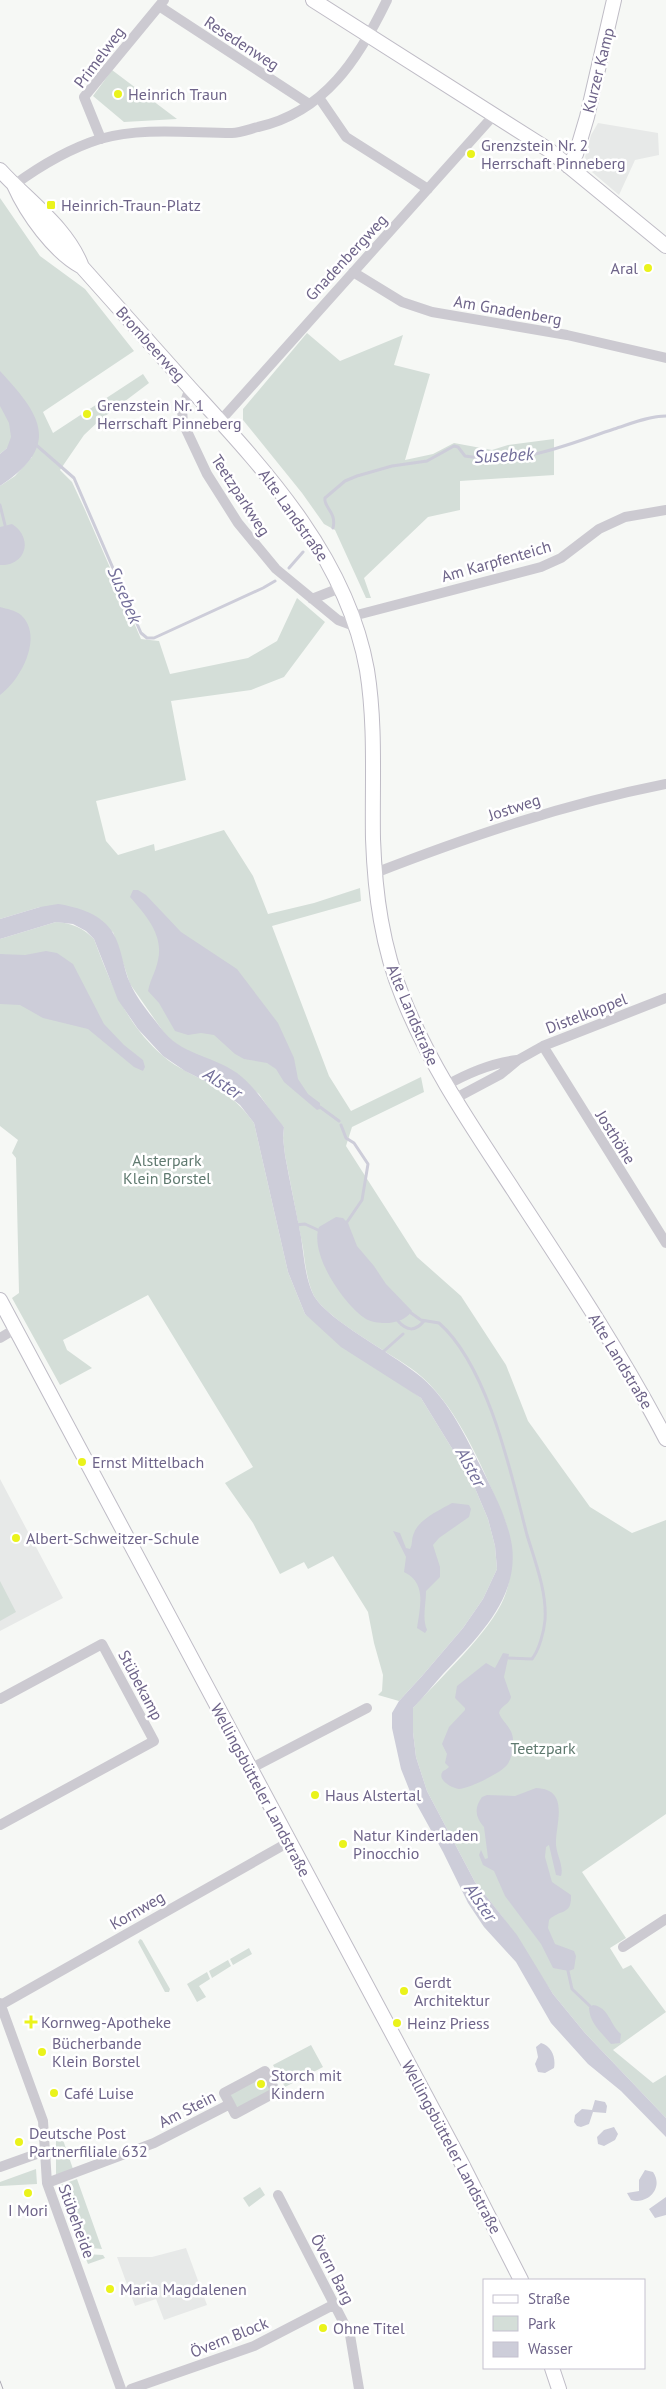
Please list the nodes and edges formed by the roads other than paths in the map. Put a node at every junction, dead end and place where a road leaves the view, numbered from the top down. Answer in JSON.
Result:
{"nodes":[{"id":1,"x":313,"y":0,"type":"edge"},
{"id":2,"x":388,"y":0,"type":"edge"},
{"id":3,"x":614,"y":0,"type":"edge"},
{"id":4,"x":162,"y":3,"type":"edge"},
{"id":5,"x":370,"y":35,"type":"junction"},
{"id":6,"x":320,"y":98,"type":"junction"},
{"id":7,"x":309,"y":104,"type":"junction"},
{"id":8,"x":494,"y":115,"type":"junction"},
{"id":9,"x":101,"y":139,"type":"junction"},
{"id":10,"x":568,"y":166,"type":"junction"},
{"id":11,"x":0,"y":170,"type":"edge"},
{"id":12,"x":14,"y":186,"type":"junction"},
{"id":13,"x":428,"y":189,"type":"junction"},
{"id":14,"x":666,"y":246,"type":"edge"},
{"id":15,"x":353,"y":272,"type":"junction"},
{"id":16,"x":666,"y":358,"type":"edge"},
{"id":17,"x":190,"y":388,"type":"junction"},
{"id":18,"x":221,"y":420,"type":"junction"},
{"id":19,"x":666,"y":510,"type":"edge"},
{"id":20,"x":340,"y":588,"type":"junction"},
{"id":21,"x":312,"y":599,"type":"junction"},
{"id":22,"x":355,"y":622,"type":"junction"},
{"id":23,"x":666,"y":784,"type":"edge"},
{"id":24,"x":375,"y":873,"type":"junction"},
{"id":25,"x":666,"y":998,"type":"edge"},
{"id":26,"x":543,"y":1046,"type":"junction"},
{"id":27,"x":518,"y":1060,"type":"junction"},
{"id":28,"x":445,"y":1086,"type":"junction"},
{"id":29,"x":454,"y":1099,"type":"junction"},
{"id":30,"x":666,"y":1243,"type":"edge"},
{"id":31,"x":0,"y":1300,"type":"edge"},
{"id":32,"x":15,"y":1329,"type":"junction"},
{"id":33,"x":0,"y":1338,"type":"edge"},
{"id":34,"x":666,"y":1439,"type":"edge"},
{"id":35,"x":0,"y":1699,"type":"edge"},
{"id":36,"x":367,"y":1708,"type":"dead end"},
{"id":37,"x":250,"y":1769,"type":"junction"},
{"id":38,"x":0,"y":1825,"type":"edge"},
{"id":39,"x":289,"y":1842,"type":"junction"},
{"id":40,"x":666,"y":1919,"type":"edge"},
{"id":41,"x":623,"y":1947,"type":"dead end"},
{"id":42,"x":0,"y":2004,"type":"edge"},
{"id":43,"x":230,"y":2104,"type":"junction"},
{"id":44,"x":45,"y":2150,"type":"junction"},
{"id":45,"x":0,"y":2167,"type":"edge"},
{"id":46,"x":46,"y":2183,"type":"junction"},
{"id":47,"x":278,"y":2195,"type":"dead end"},
{"id":48,"x":520,"y":2279,"type":"edge"},
{"id":49,"x":335,"y":2304,"type":"junction"},
{"id":50,"x":552,"y":2369,"type":"edge"},
{"id":51,"x":121,"y":2389,"type":"edge"},
{"id":52,"x":131,"y":2389,"type":"edge"},
{"id":53,"x":359,"y":2389,"type":"edge"},
{"id":54,"x":559,"y":2389,"type":"edge"}],
"edges":[{"from":1,"to":5,"type":"main road"},
{"from":2,"to":5,"type":"street"},
{"from":3,"to":10,"type":"main road","name":"Kurzer Kamp"},
{"from":4,"to":7,"type":"street","name":"Resedenweg"},
{"from":4,"to":9,"type":"street","name":"Primelweg"},
{"from":5,"to":6,"type":"street"},
{"from":5,"to":8,"type":"main road"},
{"from":6,"to":7,"type":"street"},
{"from":6,"to":13,"type":"street"},
{"from":7,"to":9,"type":"street"},
{"from":8,"to":10,"type":"main road"},
{"from":8,"to":13,"type":"street","name":"Gnadenbergweg"},
{"from":9,"to":12,"type":"street"},
{"from":10,"to":14,"type":"main road"},
{"from":11,"to":12,"type":"main road","name":"Brombeerweg"},
{"from":12,"to":17,"type":"main road","name":"Brombeerweg"},
{"from":13,"to":15,"type":"street","name":"Gnadenbergweg"},
{"from":15,"to":16,"type":"street","name":"Am Gnadenberg"},
{"from":15,"to":18,"type":"street","name":"Gnadenbergweg"},
{"from":17,"to":18,"type":"main road","name":"Brombeerweg"},
{"from":17,"to":21,"type":"street","name":"Teetzparkweg"},
{"from":18,"to":20,"type":"main road","name":"Alte Landstraße"},
{"from":19,"to":22,"type":"street","name":"Am Karpfenteich"},
{"from":20,"to":21,"type":"street"},
{"from":20,"to":22,"type":"main road","name":"Alte Landstraße"},
{"from":21,"to":22,"type":"street","name":"Teetzparkweg"},
{"from":22,"to":24,"type":"main road","name":"Alte Landstraße"},
{"from":23,"to":24,"type":"street","name":"Jostweg"},
{"from":24,"to":28,"type":"main road","name":"Alte Landstraße"},
{"from":25,"to":26,"type":"street","name":"Distelkoppel"},
{"from":26,"to":27,"type":"street","name":"Distelkoppel"},
{"from":26,"to":30,"type":"street","name":"Josthöhe"},
{"from":27,"to":28,"type":"street","name":"Distelkoppel"},
{"from":27,"to":29,"type":"street","name":"Distelkoppel"},
{"from":28,"to":29,"type":"main road","name":"Alte Landstraße"},
{"from":29,"to":34,"type":"main road","name":"Alte Landstraße"},
{"from":31,"to":32,"type":"main road","name":"Wellingsbütteler Landstraße"},
{"from":32,"to":33,"type":"street"},
{"from":32,"to":37,"type":"main road","name":"Wellingsbütteler Landstraße"},
{"from":35,"to":38,"type":"street","name":"Stübekamp"},
{"from":36,"to":37,"type":"street"},
{"from":37,"to":39,"type":"main road","name":"Wellingsbütteler Landstraße"},
{"from":39,"to":42,"type":"street","name":"Kornweg"},
{"from":39,"to":48,"type":"main road","name":"Wellingsbütteler Landstraße"},
{"from":40,"to":41,"type":"street"},
{"from":42,"to":44,"type":"street","name":"Stübeheide"},
{"from":43,"to":43,"type":"street","name":"Am Stein"},
{"from":43,"to":46,"type":"street","name":"Am Stein"},
{"from":44,"to":45,"type":"street"},
{"from":44,"to":46,"type":"street","name":"Stübeheide"},
{"from":46,"to":51,"type":"street","name":"Stübeheide"},
{"from":47,"to":49,"type":"street","name":"Övern Barg"},
{"from":49,"to":52,"type":"street","name":"Övern Block"},
{"from":49,"to":53,"type":"street","name":"Övern Barg"},
{"from":50,"to":54,"type":"main road"}]}
